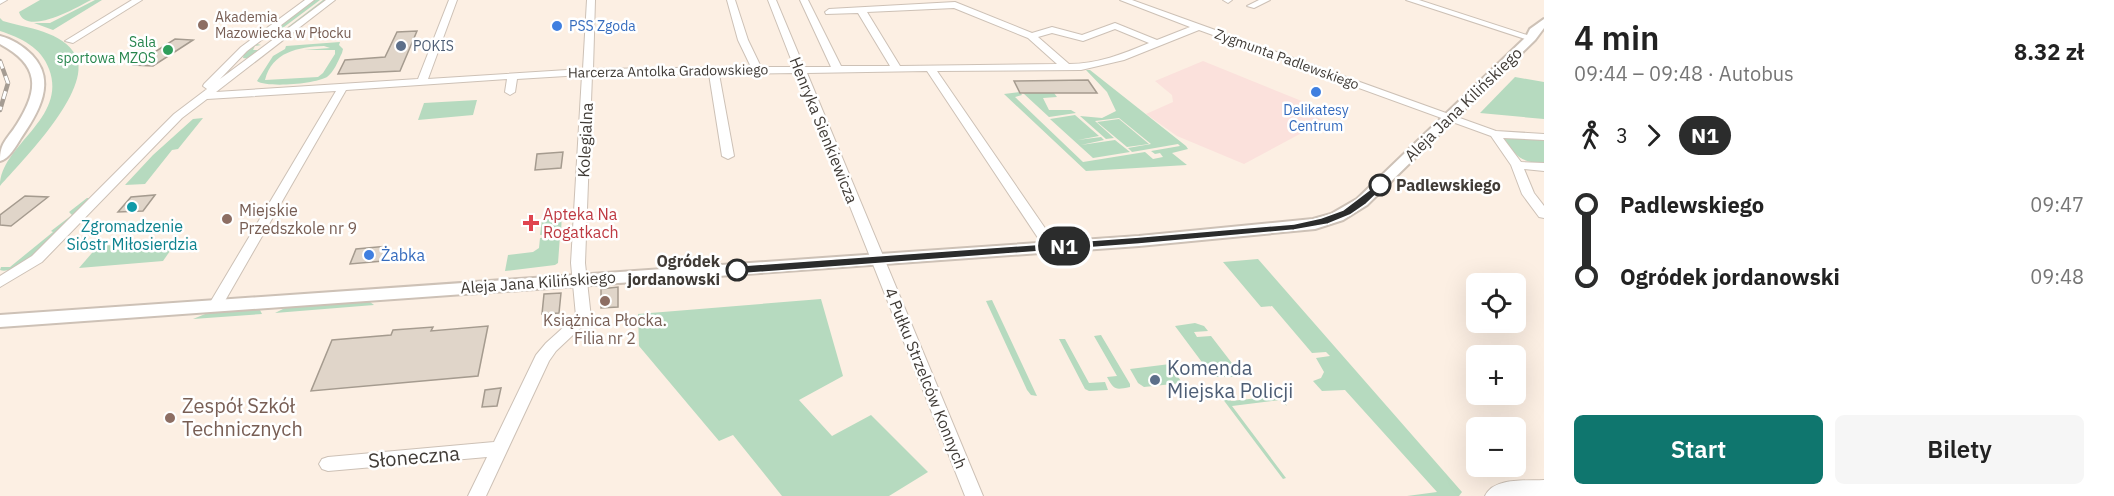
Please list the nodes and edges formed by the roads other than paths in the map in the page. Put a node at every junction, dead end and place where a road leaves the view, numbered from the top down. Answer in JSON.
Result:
{"nodes":[{"id":1,"x":138,"y":0,"type":"edge"},
{"id":2,"x":310,"y":0,"type":"edge"},
{"id":3,"x":331,"y":0,"type":"edge"},
{"id":4,"x":453,"y":0,"type":"edge"},
{"id":5,"x":591,"y":0,"type":"edge"},
{"id":6,"x":731,"y":0,"type":"edge"},
{"id":7,"x":772,"y":0,"type":"edge"},
{"id":8,"x":804,"y":0,"type":"edge"},
{"id":9,"x":1124,"y":0,"type":"edge"},
{"id":10,"x":1266,"y":0,"type":"edge"},
{"id":11,"x":1410,"y":0,"type":"edge"},
{"id":12,"x":1251,"y":6,"type":"dead end"},
{"id":13,"x":861,"y":10,"type":"junction"},
{"id":14,"x":829,"y":12,"type":"dead end"},
{"id":15,"x":1544,"y":22,"type":"edge"},
{"id":16,"x":1198,"y":27,"type":"junction"},
{"id":17,"x":1031,"y":36,"type":"junction"},
{"id":18,"x":1538,"y":37,"type":"edge"},
{"id":19,"x":0,"y":39,"type":"edge"},
{"id":20,"x":70,"y":41,"type":"dead end"},
{"id":21,"x":1159,"y":44,"type":"junction"},
{"id":22,"x":236,"y":57,"type":"junction"},
{"id":23,"x":257,"y":59,"type":"junction"},
{"id":24,"x":1066,"y":68,"type":"junction"},
{"id":25,"x":838,"y":69,"type":"junction"},
{"id":26,"x":897,"y":69,"type":"junction"},
{"id":27,"x":930,"y":69,"type":"junction"},
{"id":28,"x":758,"y":70,"type":"junction"},
{"id":29,"x":800,"y":70,"type":"junction"},
{"id":30,"x":714,"y":71,"type":"junction"},
{"id":31,"x":588,"y":72,"type":"junction"},
{"id":32,"x":512,"y":76,"type":"junction"},
{"id":33,"x":422,"y":82,"type":"junction"},
{"id":34,"x":343,"y":87,"type":"junction"},
{"id":35,"x":510,"y":92,"type":"dead end"},
{"id":36,"x":204,"y":96,"type":"junction"},
{"id":37,"x":1449,"y":118,"type":"junction"},
{"id":38,"x":1495,"y":134,"type":"junction"},
{"id":39,"x":1544,"y":137,"type":"edge"},
{"id":40,"x":729,"y":156,"type":"dead end"},
{"id":41,"x":0,"y":157,"type":"edge"},
{"id":42,"x":1517,"y":165,"type":"junction"},
{"id":43,"x":1544,"y":166,"type":"edge"},
{"id":44,"x":1544,"y":214,"type":"edge"},
{"id":45,"x":1051,"y":247,"type":"junction"},
{"id":46,"x":877,"y":260,"type":"junction"},
{"id":47,"x":30,"y":265,"type":"junction"},
{"id":48,"x":580,"y":279,"type":"junction"},
{"id":49,"x":0,"y":282,"type":"edge"},
{"id":50,"x":0,"y":290,"type":"edge"},
{"id":51,"x":215,"y":306,"type":"junction"},
{"id":52,"x":48,"y":318,"type":"junction"},
{"id":53,"x":0,"y":321,"type":"edge"},
{"id":54,"x":0,"y":328,"type":"edge"},
{"id":55,"x":499,"y":449,"type":"junction"},
{"id":56,"x":328,"y":464,"type":"dead end"},
{"id":57,"x":1544,"y":488,"type":"edge"},
{"id":58,"x":477,"y":496,"type":"edge"},
{"id":59,"x":974,"y":496,"type":"edge"},
{"id":60,"x":1494,"y":496,"type":"edge"}],
"edges":[{"from":1,"to":20,"type":"street"},
{"from":2,"to":22,"type":"street"},
{"from":3,"to":23,"type":"street"},
{"from":4,"to":33,"type":"street"},
{"from":5,"to":31,"type":"street","name":"Kolegialna"},
{"from":6,"to":28,"type":"street"},
{"from":7,"to":29,"type":"street","name":"Henryka Sienkiewicza"},
{"from":8,"to":25,"type":"street"},
{"from":9,"to":16,"type":"street","name":"Zygmunta Padlewskiego"},
{"from":10,"to":12,"type":"street"},
{"from":11,"to":18,"type":"street"},
{"from":13,"to":14,"type":"street"},
{"from":13,"to":17,"type":"street"},
{"from":13,"to":26,"type":"street"},
{"from":15,"to":18,"type":"main road","name":"Aleja Jana Kilińskiego"},
{"from":16,"to":21,"type":"street","name":"Harcerza Antolka Gradowskiego"},
{"from":16,"to":37,"type":"street","name":"Zygmunta Padlewskiego"},
{"from":17,"to":21,"type":"street"},
{"from":17,"to":24,"type":"street"},
{"from":18,"to":37,"type":"main road","name":"Aleja Jana Kilińskiego"},
{"from":19,"to":41,"type":"main road"},
{"from":21,"to":24,"type":"street","name":"Harcerza Antolka Gradowskiego"},
{"from":22,"to":23,"type":"street"},
{"from":22,"to":36,"type":"street"},
{"from":23,"to":36,"type":"street"},
{"from":24,"to":27,"type":"street","name":"Harcerza Antolka Gradowskiego"},
{"from":25,"to":26,"type":"street","name":"Harcerza Antolka Gradowskiego"},
{"from":25,"to":29,"type":"street","name":"Harcerza Antolka Gradowskiego"},
{"from":26,"to":27,"type":"street","name":"Harcerza Antolka Gradowskiego"},
{"from":27,"to":45,"type":"street"},
{"from":28,"to":29,"type":"street","name":"Harcerza Antolka Gradowskiego"},
{"from":28,"to":30,"type":"street","name":"Harcerza Antolka Gradowskiego"},
{"from":29,"to":46,"type":"street","name":"Henryka Sienkiewicza"},
{"from":30,"to":31,"type":"street","name":"Harcerza Antolka Gradowskiego"},
{"from":30,"to":40,"type":"street"},
{"from":31,"to":32,"type":"street","name":"Harcerza Antolka Gradowskiego"},
{"from":31,"to":48,"type":"street","name":"Kolegialna"},
{"from":32,"to":33,"type":"street","name":"Harcerza Antolka Gradowskiego"},
{"from":32,"to":35,"type":"street"},
{"from":33,"to":34,"type":"street","name":"Harcerza Antolka Gradowskiego"},
{"from":34,"to":36,"type":"street","name":"Harcerza Antolka Gradowskiego"},
{"from":34,"to":51,"type":"street"},
{"from":36,"to":47,"type":"street"},
{"from":37,"to":38,"type":"street","name":"Zygmunta Padlewskiego"},
{"from":37,"to":45,"type":"main road","name":"Aleja Jana Kilińskiego"},
{"from":38,"to":39,"type":"street","name":"Zygmunta Padlewskiego"},
{"from":38,"to":42,"type":"street"},
{"from":42,"to":43,"type":"street"},
{"from":42,"to":44,"type":"street"},
{"from":45,"to":46,"type":"main road","name":"Aleja Jana Kilińskiego"},
{"from":46,"to":48,"type":"main road","name":"Aleja Jana Kilińskiego"},
{"from":46,"to":59,"type":"street","name":"4 Pułku Strzelców Konnych"},
{"from":47,"to":49,"type":"street"},
{"from":47,"to":50,"type":"street"},
{"from":48,"to":51,"type":"main road","name":"Aleja Jana Kilińskiego"},
{"from":48,"to":55,"type":"street","name":"Kolegialna"},
{"from":51,"to":52,"type":"main road","name":"Aleja Jana Kilińskiego"},
{"from":52,"to":53,"type":"main road","name":"Aleja Jana Kilińskiego"},
{"from":52,"to":54,"type":"main road","name":"Aleja Jana Kilińskiego"},
{"from":55,"to":56,"type":"street","name":"Słoneczna"},
{"from":55,"to":58,"type":"street"},
{"from":57,"to":60,"type":"street"}]}
